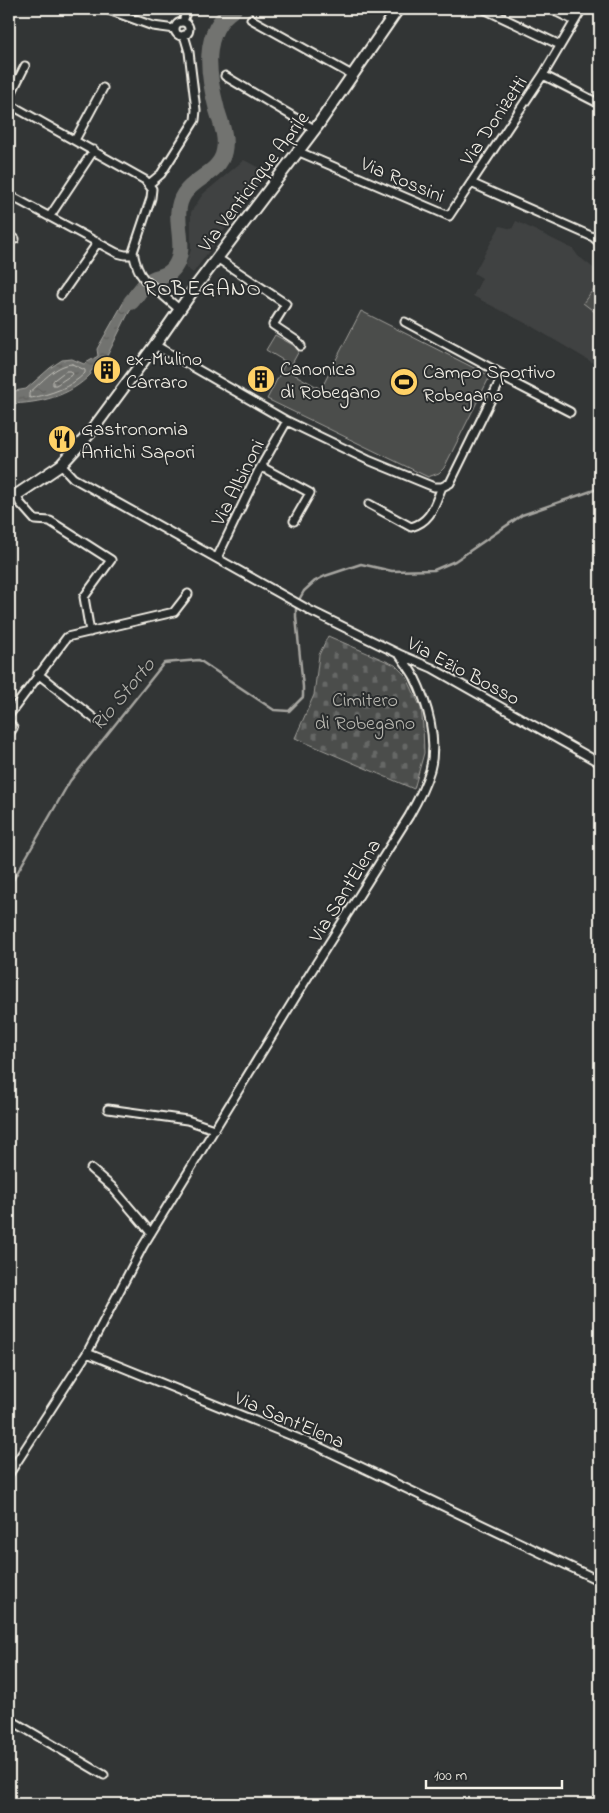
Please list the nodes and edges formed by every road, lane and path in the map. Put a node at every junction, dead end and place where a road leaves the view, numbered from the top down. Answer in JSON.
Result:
{"nodes":[{"id":1,"x":106,"y":9,"type":"edge"},
{"id":2,"x":187,"y":9,"type":"edge"},
{"id":3,"x":398,"y":9,"type":"edge"},
{"id":4,"x":484,"y":9,"type":"edge"},
{"id":5,"x":551,"y":9,"type":"edge"},
{"id":6,"x":582,"y":9,"type":"edge"},
{"id":7,"x":251,"y":19,"type":"dead end"},
{"id":8,"x":575,"y":21,"type":"junction"},
{"id":9,"x":183,"y":22,"type":"junction"},
{"id":10,"x":176,"y":28,"type":"junction"},
{"id":11,"x":184,"y":35,"type":"junction"},
{"id":12,"x":560,"y":45,"type":"junction"},
{"id":13,"x":25,"y":66,"type":"dead end"},
{"id":14,"x":352,"y":75,"type":"junction"},
{"id":15,"x":543,"y":75,"type":"junction"},
{"id":16,"x":225,"y":76,"type":"dead end"},
{"id":17,"x":103,"y":88,"type":"dead end"},
{"id":18,"x":9,"y":98,"type":"edge"},
{"id":19,"x":9,"y":104,"type":"edge"},
{"id":20,"x":600,"y":104,"type":"edge"},
{"id":21,"x":314,"y":129,"type":"junction"},
{"id":22,"x":75,"y":140,"type":"junction"},
{"id":23,"x":94,"y":150,"type":"junction"},
{"id":24,"x":297,"y":151,"type":"junction"},
{"id":25,"x":471,"y":183,"type":"junction"},
{"id":26,"x":149,"y":184,"type":"junction"},
{"id":27,"x":9,"y":195,"type":"edge"},
{"id":28,"x":50,"y":216,"type":"junction"},
{"id":29,"x":596,"y":237,"type":"edge"},
{"id":30,"x":98,"y":242,"type":"junction"},
{"id":31,"x":600,"y":243,"type":"edge"},
{"id":32,"x":134,"y":255,"type":"junction"},
{"id":33,"x":217,"y":258,"type":"junction"},
{"id":34,"x":61,"y":295,"type":"dead end"},
{"id":35,"x":179,"y":309,"type":"junction"},
{"id":36,"x":406,"y":322,"type":"dead end"},
{"id":37,"x":155,"y":346,"type":"junction"},
{"id":38,"x":301,"y":346,"type":"dead end"},
{"id":39,"x":502,"y":377,"type":"junction"},
{"id":40,"x":570,"y":412,"type":"dead end"},
{"id":41,"x":287,"y":421,"type":"junction"},
{"id":42,"x":60,"y":464,"type":"junction"},
{"id":43,"x":262,"y":467,"type":"junction"},
{"id":44,"x":442,"y":487,"type":"junction"},
{"id":45,"x":13,"y":498,"type":"edge"},
{"id":46,"x":369,"y":504,"type":"dead end"},
{"id":47,"x":294,"y":522,"type":"dead end"},
{"id":48,"x":217,"y":558,"type":"junction"},
{"id":49,"x":188,"y":594,"type":"dead end"},
{"id":50,"x":90,"y":632,"type":"junction"},
{"id":51,"x":399,"y":654,"type":"junction"},
{"id":52,"x":38,"y":674,"type":"junction"},
{"id":53,"x":9,"y":715,"type":"edge"},
{"id":54,"x":96,"y":720,"type":"dead end"},
{"id":55,"x":9,"y":722,"type":"edge"},
{"id":56,"x":9,"y":734,"type":"edge"},
{"id":57,"x":600,"y":763,"type":"edge"},
{"id":58,"x":108,"y":1110,"type":"dead end"},
{"id":59,"x":214,"y":1129,"type":"junction"},
{"id":60,"x":91,"y":1169,"type":"dead end"},
{"id":61,"x":151,"y":1234,"type":"junction"},
{"id":62,"x":87,"y":1352,"type":"junction"},
{"id":63,"x":9,"y":1474,"type":"edge"},
{"id":64,"x":600,"y":1581,"type":"edge"},
{"id":65,"x":9,"y":1719,"type":"edge"},
{"id":66,"x":104,"y":1775,"type":"dead end"}],
"edges":[{"from":1,"to":10,"type":"street"},
{"from":2,"to":9,"type":"street"},
{"from":3,"to":14,"type":"main road","name":"Via Venticinque Aprile"},
{"from":4,"to":12,"type":"street"},
{"from":5,"to":8,"type":"street"},
{"from":6,"to":8,"type":"street","name":"Via Donizetti"},
{"from":7,"to":14,"type":"street"},
{"from":8,"to":12,"type":"street","name":"Via Donizetti"},
{"from":9,"to":10,"type":"street"},
{"from":9,"to":11,"type":"street"},
{"from":10,"to":11,"type":"street"},
{"from":11,"to":26,"type":"street"},
{"from":12,"to":15,"type":"street","name":"Via Donizetti"},
{"from":13,"to":18,"type":"street"},
{"from":14,"to":21,"type":"main road","name":"Via Venticinque Aprile"},
{"from":15,"to":20,"type":"street","name":"Via Donizetti"},
{"from":15,"to":25,"type":"street","name":"Via Donizetti"},
{"from":16,"to":21,"type":"street"},
{"from":17,"to":22,"type":"street"},
{"from":19,"to":22,"type":"street"},
{"from":21,"to":24,"type":"main road","name":"Via Venticinque Aprile"},
{"from":22,"to":23,"type":"street"},
{"from":23,"to":26,"type":"street"},
{"from":23,"to":28,"type":"street"},
{"from":24,"to":25,"type":"street","name":"Via Rossini"},
{"from":24,"to":33,"type":"main road","name":"Via Venticinque Aprile"},
{"from":25,"to":29,"type":"street","name":"Via Rossini"},
{"from":26,"to":32,"type":"street"},
{"from":27,"to":28,"type":"street"},
{"from":28,"to":30,"type":"street"},
{"from":29,"to":31,"type":"street","name":"Via Rossini"},
{"from":30,"to":32,"type":"street"},
{"from":30,"to":34,"type":"street"},
{"from":32,"to":35,"type":"street"},
{"from":33,"to":35,"type":"main road","name":"Via Venticinque Aprile"},
{"from":33,"to":38,"type":"street"},
{"from":35,"to":37,"type":"main road","name":"Via Venticinque Aprile"},
{"from":36,"to":39,"type":"street"},
{"from":37,"to":41,"type":"street"},
{"from":37,"to":42,"type":"main road","name":"Via Venticinque Aprile"},
{"from":39,"to":40,"type":"street"},
{"from":39,"to":44,"type":"street"},
{"from":41,"to":43,"type":"street","name":"Via Albinoni"},
{"from":41,"to":44,"type":"street"},
{"from":42,"to":45,"type":"main road","name":"Via Venticinque Aprile"},
{"from":42,"to":48,"type":"street"},
{"from":43,"to":47,"type":"street"},
{"from":43,"to":48,"type":"street","name":"Via Albinoni"},
{"from":44,"to":46,"type":"street"},
{"from":45,"to":50,"type":"street"},
{"from":48,"to":51,"type":"street","name":"Via Ezio Bosso"},
{"from":49,"to":50,"type":"street"},
{"from":50,"to":52,"type":"street"},
{"from":51,"to":57,"type":"street","name":"Via Ezio Bosso"},
{"from":51,"to":59,"type":"street","name":"Via Sant'Elena"},
{"from":52,"to":53,"type":"street"},
{"from":52,"to":54,"type":"street"},
{"from":55,"to":56,"type":"street"},
{"from":58,"to":59,"type":"street"},
{"from":59,"to":61,"type":"street","name":"Via Sant'Elena"},
{"from":60,"to":61,"type":"street"},
{"from":61,"to":62,"type":"street","name":"Via Sant'Elena"},
{"from":62,"to":63,"type":"street"},
{"from":62,"to":64,"type":"street","name":"Via Sant'Elena"},
{"from":65,"to":66,"type":"street"}]}
